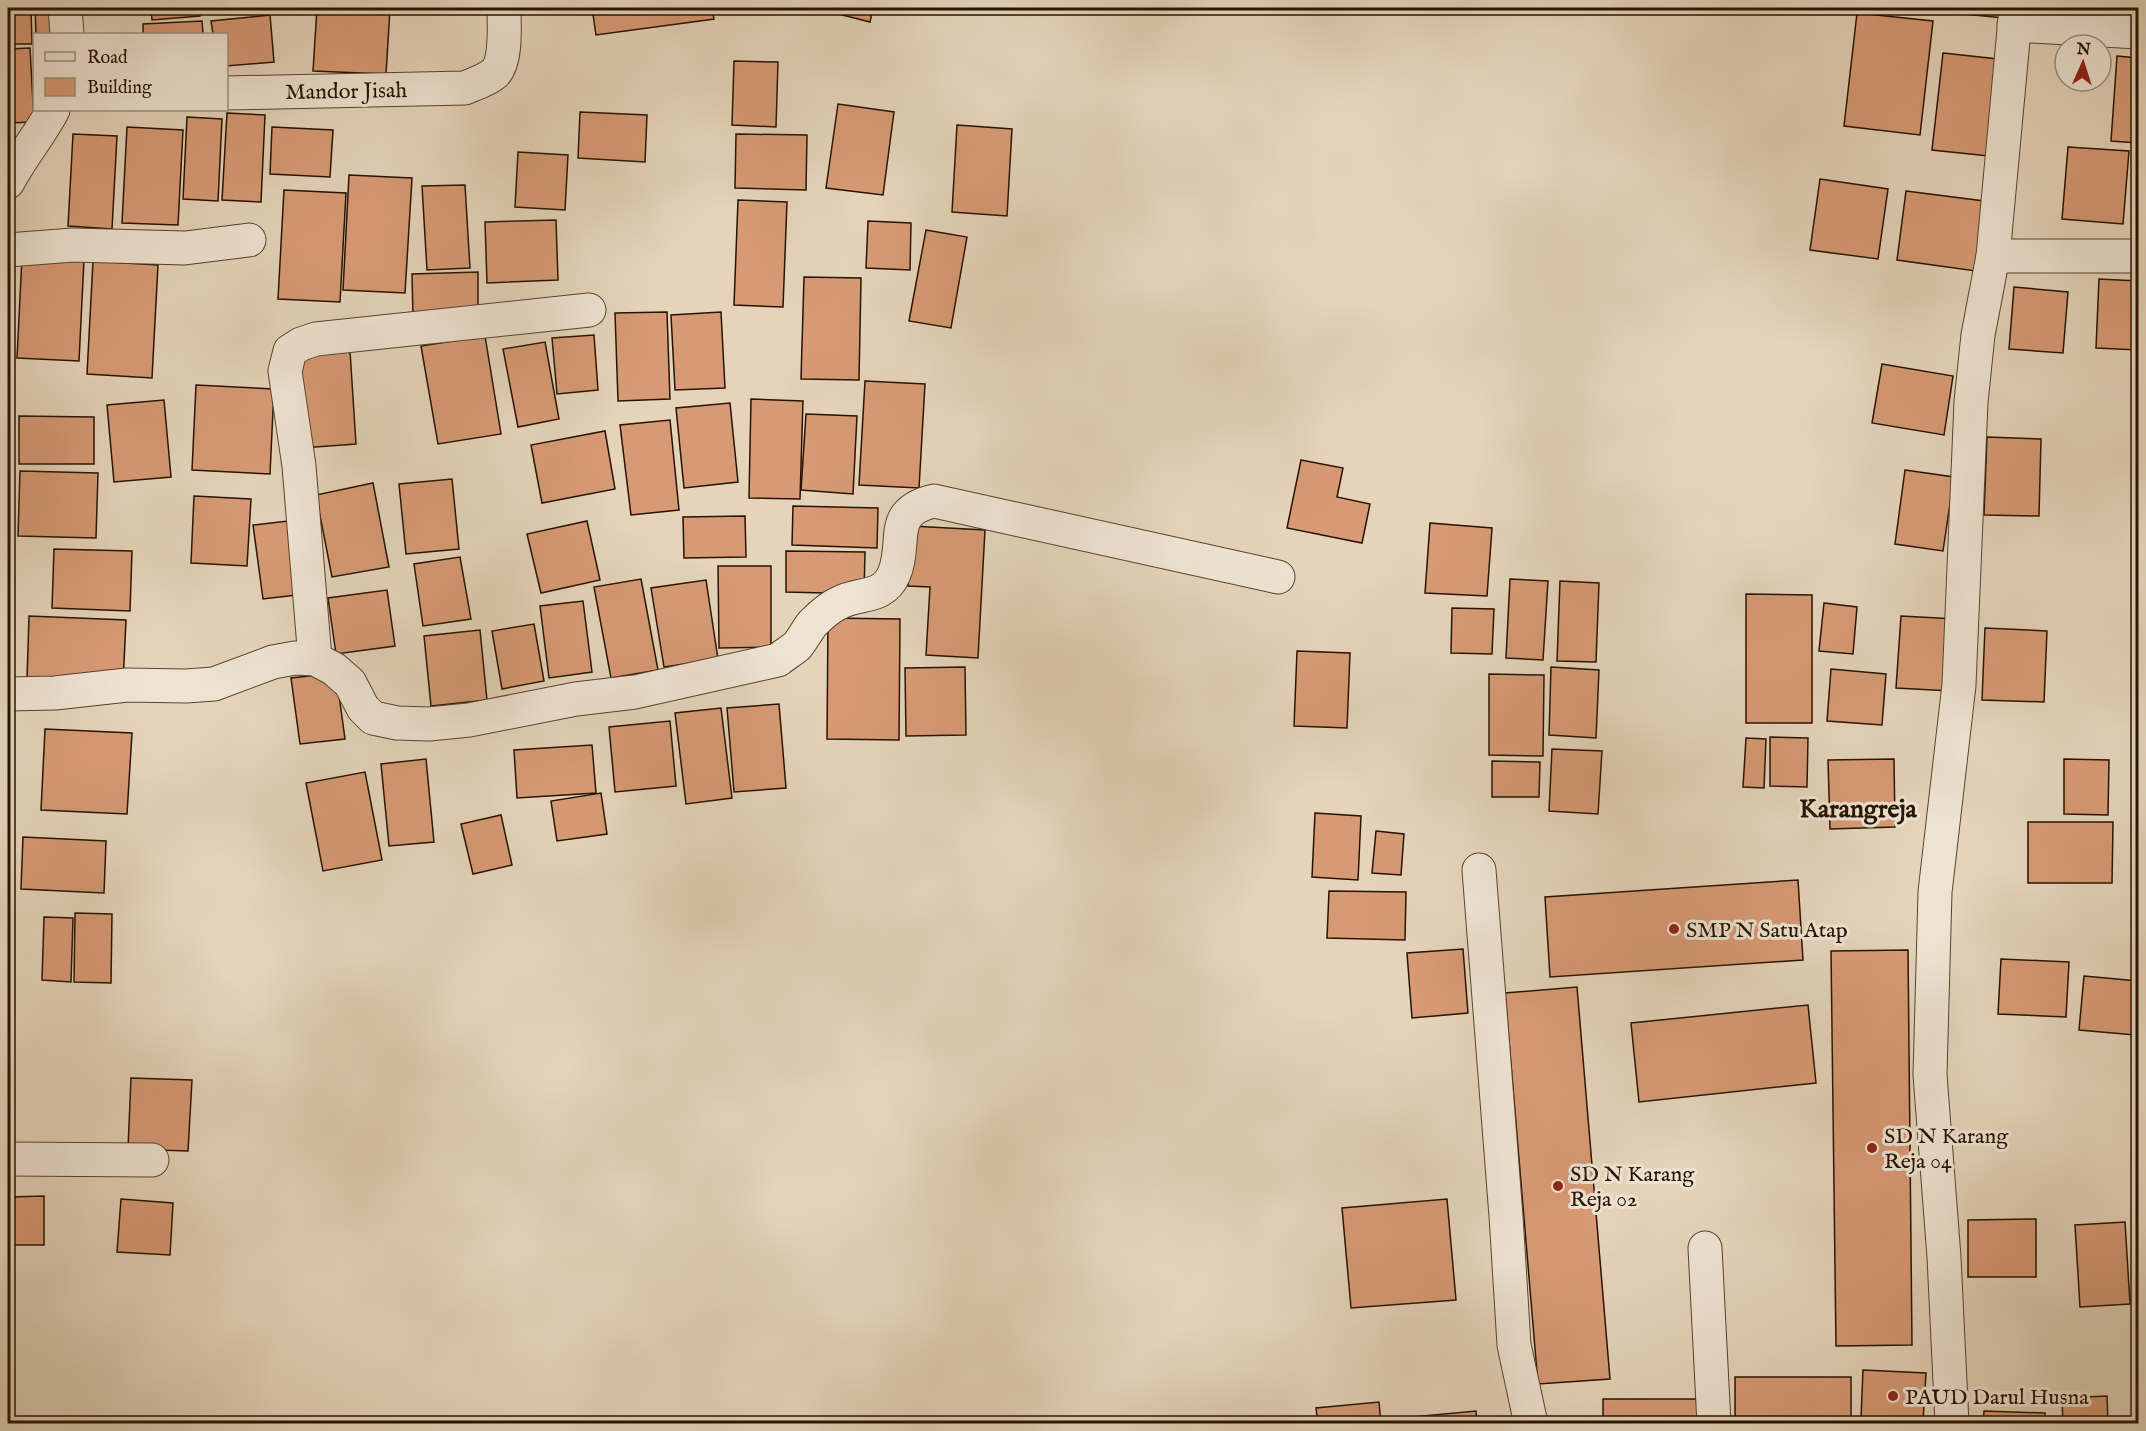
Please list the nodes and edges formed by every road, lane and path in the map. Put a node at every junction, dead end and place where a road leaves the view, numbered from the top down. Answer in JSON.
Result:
{"nodes":[{"id":1,"x":65,"y":8,"type":"edge"},
{"id":2,"x":504,"y":8,"type":"edge"},
{"id":3,"x":2015,"y":16,"type":"edge"},
{"id":4,"x":2139,"y":32,"type":"edge"},
{"id":5,"x":67,"y":33,"type":"edge"},
{"id":6,"x":228,"y":93,"type":"edge"},
{"id":7,"x":52,"y":111,"type":"edge"},
{"id":8,"x":8,"y":182,"type":"edge"},
{"id":9,"x":249,"y":240,"type":"dead end"},
{"id":10,"x":8,"y":250,"type":"edge"},
{"id":11,"x":1993,"y":256,"type":"junction"},
{"id":12,"x":2139,"y":256,"type":"edge"},
{"id":13,"x":589,"y":310,"type":"dead end"},
{"id":14,"x":1278,"y":577,"type":"dead end"},
{"id":15,"x":315,"y":659,"type":"junction"},
{"id":16,"x":8,"y":694,"type":"edge"},
{"id":17,"x":1479,"y":870,"type":"dead end"},
{"id":18,"x":8,"y":1159,"type":"edge"},
{"id":19,"x":152,"y":1160,"type":"dead end"},
{"id":20,"x":1705,"y":1248,"type":"dead end"},
{"id":21,"x":1531,"y":1424,"type":"edge"},
{"id":22,"x":1714,"y":1424,"type":"edge"},
{"id":23,"x":1952,"y":1424,"type":"edge"}],
"edges":[{"from":1,"to":5,"type":"street"},
{"from":2,"to":6,"type":"street","name":"Mandor Jisah"},
{"from":3,"to":4,"type":"street"},
{"from":3,"to":11,"type":"street"},
{"from":7,"to":8,"type":"street"},
{"from":9,"to":10,"type":"street"},
{"from":11,"to":12,"type":"street"},
{"from":11,"to":23,"type":"street"},
{"from":13,"to":15,"type":"street"},
{"from":14,"to":15,"type":"street"},
{"from":15,"to":16,"type":"street"},
{"from":17,"to":21,"type":"street"},
{"from":18,"to":19,"type":"street"},
{"from":20,"to":22,"type":"street"}]}
